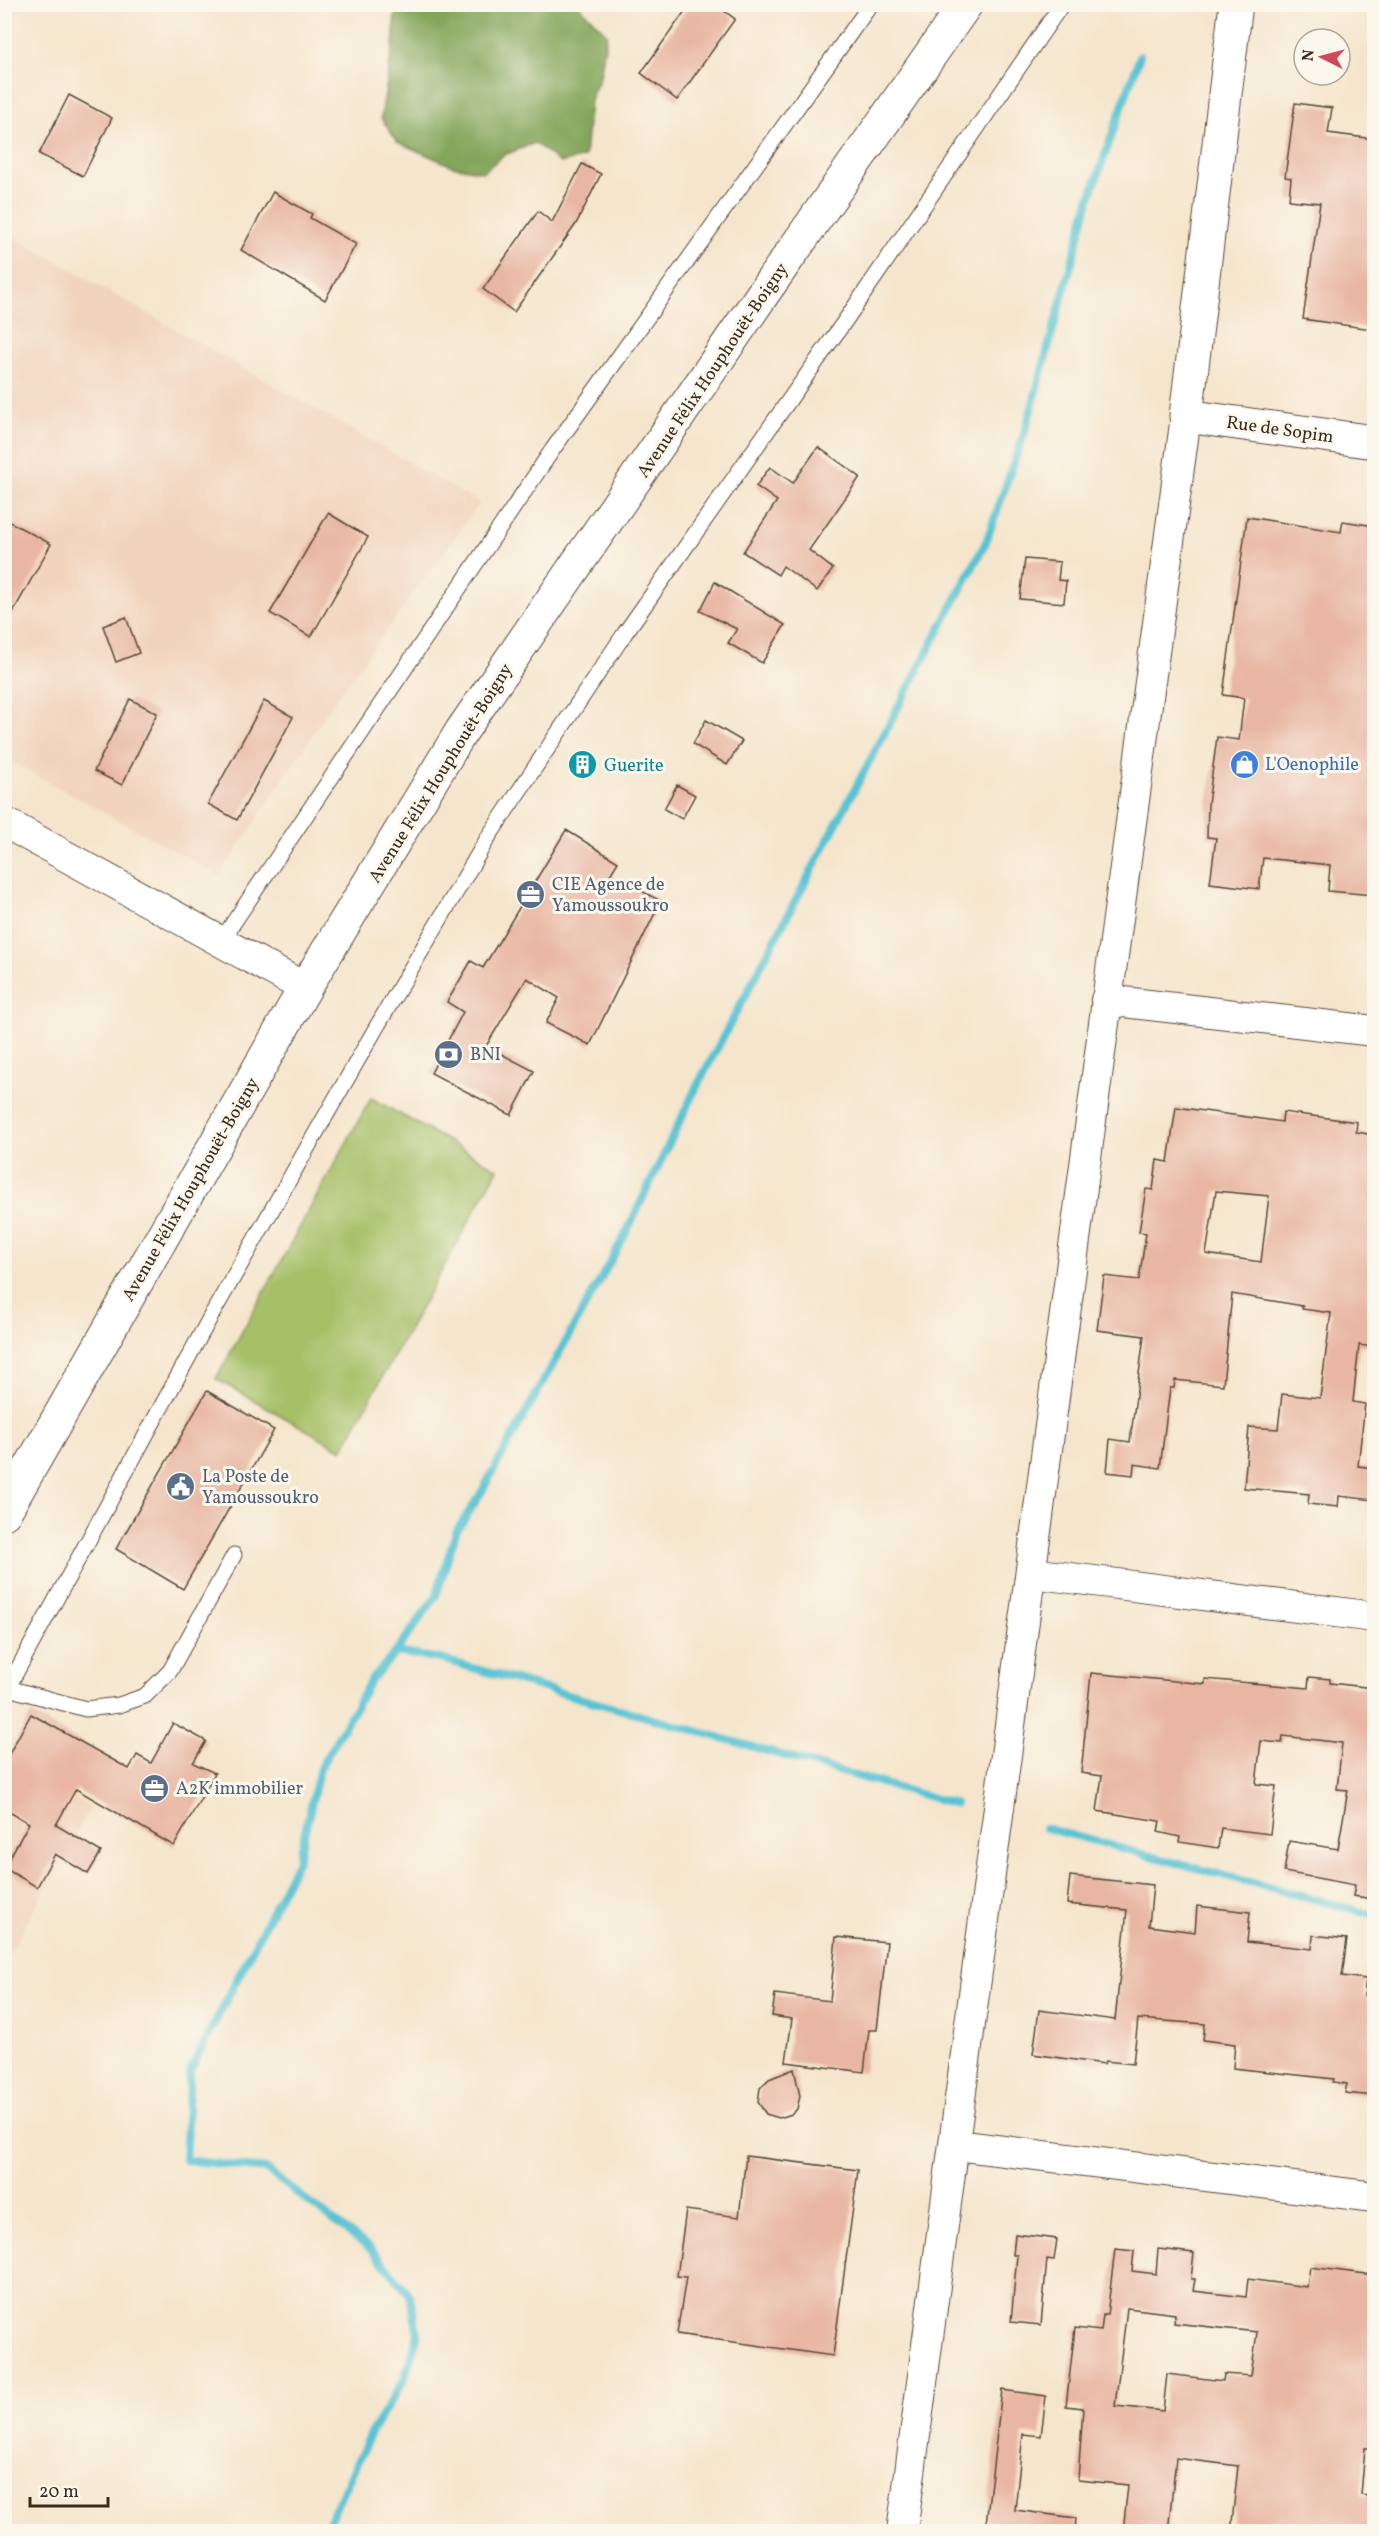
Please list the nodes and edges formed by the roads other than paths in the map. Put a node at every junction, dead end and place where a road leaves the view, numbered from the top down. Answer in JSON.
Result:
{"nodes":[{"id":1,"x":872,"y":4,"type":"edge"},
{"id":2,"x":966,"y":4,"type":"edge"},
{"id":3,"x":1062,"y":4,"type":"edge"},
{"id":4,"x":1236,"y":4,"type":"edge"},
{"id":5,"x":1186,"y":416,"type":"junction"},
{"id":6,"x":1374,"y":442,"type":"edge"},
{"id":7,"x":4,"y":822,"type":"edge"},
{"id":8,"x":221,"y":941,"type":"junction"},
{"id":9,"x":305,"y":988,"type":"junction"},
{"id":10,"x":1106,"y":1000,"type":"junction"},
{"id":11,"x":1374,"y":1031,"type":"edge"},
{"id":12,"x":4,"y":1513,"type":"edge"},
{"id":13,"x":234,"y":1555,"type":"dead end"},
{"id":14,"x":1032,"y":1573,"type":"junction"},
{"id":15,"x":1374,"y":1617,"type":"edge"},
{"id":16,"x":6,"y":1688,"type":"edge"},
{"id":17,"x":956,"y":2145,"type":"junction"},
{"id":18,"x":1374,"y":2197,"type":"edge"},
{"id":19,"x":902,"y":2532,"type":"edge"}],
"edges":[{"from":1,"to":8,"type":"lane"},
{"from":2,"to":9,"type":"main road","name":"Avenue Félix Houphouët-Boigny"},
{"from":3,"to":16,"type":"lane"},
{"from":4,"to":5,"type":"main road"},
{"from":5,"to":6,"type":"main road","name":"Rue de Sopim"},
{"from":5,"to":10,"type":"street"},
{"from":7,"to":8,"type":"street"},
{"from":8,"to":9,"type":"street"},
{"from":9,"to":12,"type":"main road","name":"Avenue Félix Houphouët-Boigny"},
{"from":10,"to":11,"type":"street"},
{"from":10,"to":14,"type":"street"},
{"from":13,"to":16,"type":"lane"},
{"from":14,"to":15,"type":"street"},
{"from":14,"to":17,"type":"street"},
{"from":17,"to":18,"type":"street"},
{"from":17,"to":19,"type":"street"}]}
